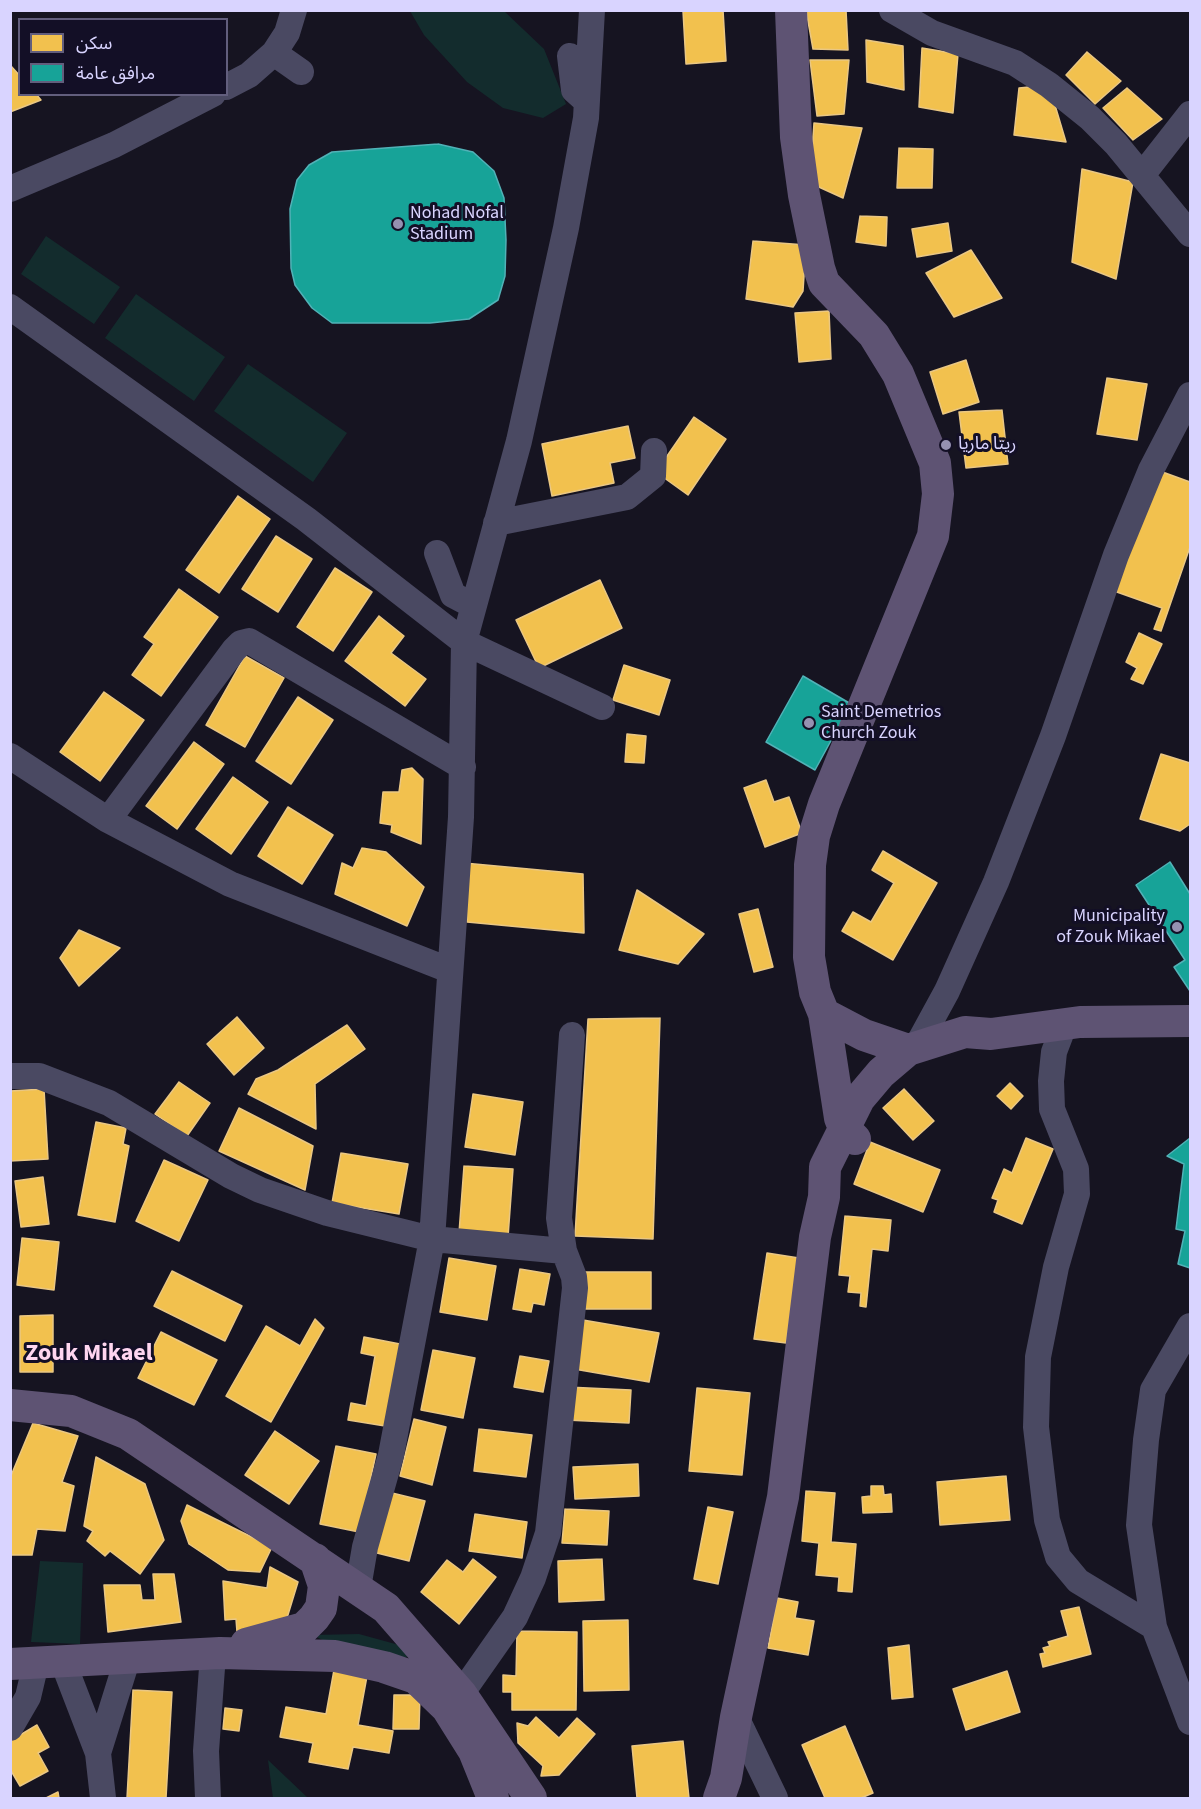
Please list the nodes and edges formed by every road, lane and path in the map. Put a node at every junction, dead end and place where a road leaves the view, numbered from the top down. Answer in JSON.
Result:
{"nodes":[{"id":1,"x":294,"y":10,"type":"edge"},
{"id":2,"x":592,"y":10,"type":"edge"},
{"id":3,"x":791,"y":10,"type":"edge"},
{"id":4,"x":892,"y":10,"type":"edge"},
{"id":5,"x":274,"y":52,"type":"junction"},
{"id":6,"x":570,"y":56,"type":"dead end"},
{"id":7,"x":301,"y":72,"type":"dead end"},
{"id":8,"x":228,"y":86,"type":"edge"},
{"id":9,"x":209,"y":96,"type":"edge"},
{"id":10,"x":587,"y":102,"type":"junction"},
{"id":11,"x":1191,"y":114,"type":"edge"},
{"id":12,"x":1143,"y":174,"type":"junction"},
{"id":13,"x":10,"y":189,"type":"edge"},
{"id":14,"x":1191,"y":234,"type":"edge"},
{"id":15,"x":10,"y":307,"type":"edge"},
{"id":16,"x":1191,"y":395,"type":"edge"},
{"id":17,"x":654,"y":451,"type":"dead end"},
{"id":18,"x":496,"y":523,"type":"junction"},
{"id":19,"x":437,"y":553,"type":"dead end"},
{"id":20,"x":472,"y":605,"type":"junction"},
{"id":21,"x":464,"y":642,"type":"junction"},
{"id":22,"x":602,"y":707,"type":"dead end"},
{"id":23,"x":10,"y":756,"type":"edge"},
{"id":24,"x":463,"y":767,"type":"junction"},
{"id":25,"x":108,"y":820,"type":"junction"},
{"id":26,"x":449,"y":970,"type":"junction"},
{"id":27,"x":947,"y":991,"type":"junction"},
{"id":28,"x":819,"y":1003,"type":"junction"},
{"id":29,"x":1191,"y":1021,"type":"edge"},
{"id":30,"x":1065,"y":1023,"type":"junction"},
{"id":31,"x":572,"y":1035,"type":"dead end"},
{"id":32,"x":975,"y":1038,"type":"junction"},
{"id":33,"x":913,"y":1048,"type":"junction"},
{"id":34,"x":10,"y":1076,"type":"edge"},
{"id":35,"x":845,"y":1143,"type":"junction"},
{"id":36,"x":432,"y":1239,"type":"junction"},
{"id":37,"x":564,"y":1251,"type":"junction"},
{"id":38,"x":1191,"y":1326,"type":"edge"},
{"id":39,"x":10,"y":1405,"type":"edge"},
{"id":40,"x":315,"y":1560,"type":"junction"},
{"id":41,"x":358,"y":1588,"type":"junction"},
{"id":42,"x":1154,"y":1627,"type":"junction"},
{"id":43,"x":216,"y":1653,"type":"junction"},
{"id":44,"x":129,"y":1657,"type":"junction"},
{"id":45,"x":27,"y":1660,"type":"edge"},
{"id":46,"x":1186,"y":1696,"type":"edge"},
{"id":47,"x":454,"y":1701,"type":"junction"},
{"id":48,"x":736,"y":1717,"type":"junction"},
{"id":49,"x":1191,"y":1722,"type":"edge"},
{"id":50,"x":10,"y":1728,"type":"edge"},
{"id":51,"x":98,"y":1754,"type":"junction"},
{"id":52,"x":719,"y":1796,"type":"edge"},
{"id":53,"x":103,"y":1798,"type":"edge"},
{"id":54,"x":208,"y":1798,"type":"edge"},
{"id":55,"x":493,"y":1798,"type":"edge"},
{"id":56,"x":531,"y":1798,"type":"edge"},
{"id":57,"x":775,"y":1798,"type":"edge"}],
"edges":[{"from":1,"to":5,"type":"street"},
{"from":2,"to":10,"type":"street"},
{"from":3,"to":28,"type":"main road"},
{"from":4,"to":12,"type":"street"},
{"from":5,"to":7,"type":"street"},
{"from":5,"to":8,"type":"street"},
{"from":6,"to":10,"type":"street"},
{"from":9,"to":13,"type":"street"},
{"from":10,"to":18,"type":"street"},
{"from":11,"to":12,"type":"street"},
{"from":12,"to":14,"type":"street"},
{"from":15,"to":21,"type":"street"},
{"from":16,"to":27,"type":"street"},
{"from":17,"to":18,"type":"street"},
{"from":18,"to":20,"type":"street"},
{"from":19,"to":20,"type":"street"},
{"from":20,"to":21,"type":"street"},
{"from":21,"to":22,"type":"street"},
{"from":21,"to":24,"type":"street"},
{"from":23,"to":25,"type":"street"},
{"from":24,"to":25,"type":"street"},
{"from":24,"to":26,"type":"street"},
{"from":25,"to":26,"type":"street"},
{"from":26,"to":36,"type":"street"},
{"from":27,"to":32,"type":"street"},
{"from":27,"to":33,"type":"street"},
{"from":28,"to":33,"type":"main road"},
{"from":28,"to":35,"type":"main road"},
{"from":29,"to":30,"type":"main road"},
{"from":30,"to":32,"type":"main road"},
{"from":30,"to":42,"type":"street"},
{"from":31,"to":37,"type":"street"},
{"from":32,"to":33,"type":"main road"},
{"from":32,"to":35,"type":"main road"},
{"from":33,"to":35,"type":"main road"},
{"from":34,"to":36,"type":"street"},
{"from":35,"to":48,"type":"main road"},
{"from":36,"to":37,"type":"street"},
{"from":36,"to":41,"type":"street"},
{"from":37,"to":47,"type":"street"},
{"from":38,"to":42,"type":"street"},
{"from":39,"to":40,"type":"main road"},
{"from":40,"to":41,"type":"main road"},
{"from":40,"to":43,"type":"main road"},
{"from":41,"to":47,"type":"main road"},
{"from":42,"to":46,"type":"street"},
{"from":43,"to":44,"type":"main road"},
{"from":43,"to":47,"type":"main road"},
{"from":43,"to":54,"type":"street"},
{"from":44,"to":45,"type":"main road"},
{"from":44,"to":51,"type":"street"},
{"from":45,"to":50,"type":"street"},
{"from":45,"to":51,"type":"street"},
{"from":46,"to":49,"type":"street"},
{"from":47,"to":55,"type":"main road"},
{"from":47,"to":56,"type":"main road"},
{"from":48,"to":52,"type":"main road"},
{"from":48,"to":57,"type":"street"},
{"from":51,"to":53,"type":"street"}]}
